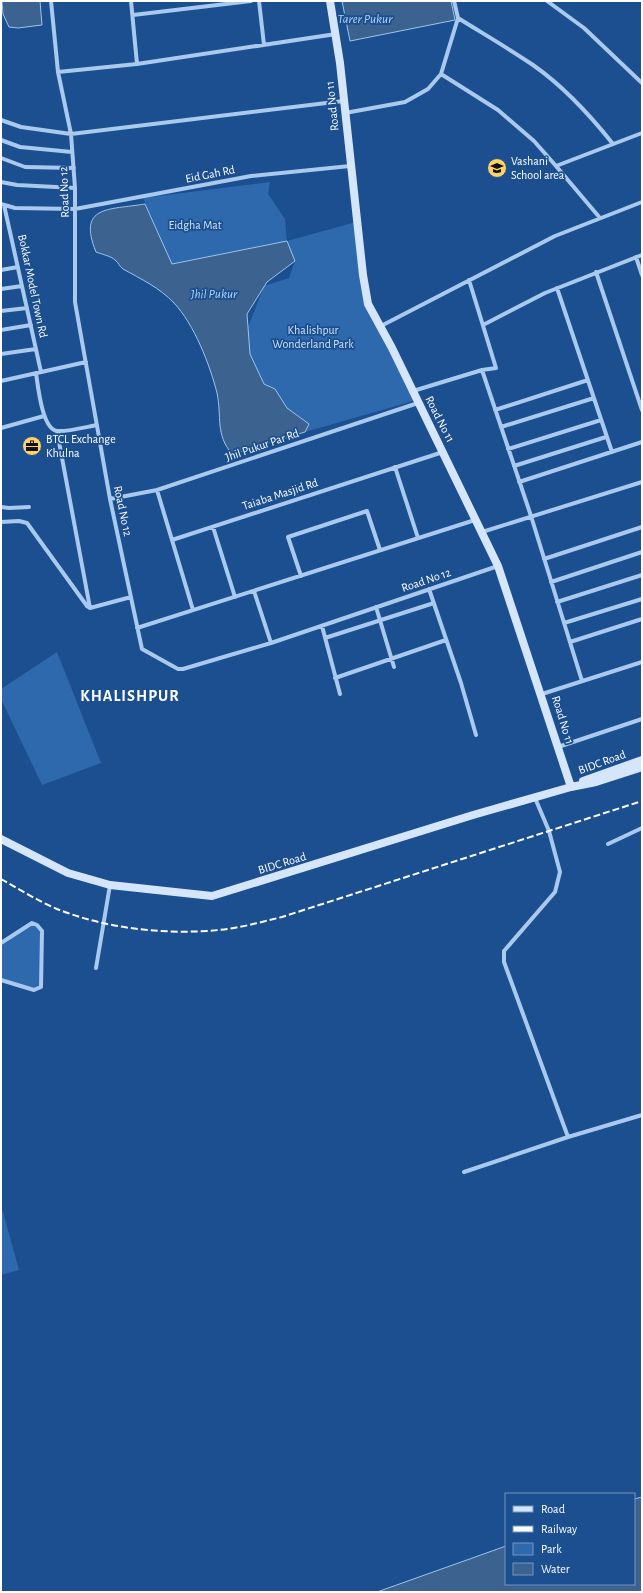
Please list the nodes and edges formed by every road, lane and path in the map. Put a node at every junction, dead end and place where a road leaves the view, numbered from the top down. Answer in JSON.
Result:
{"nodes":[{"id":1,"x":51,"y":1,"type":"edge"},
{"id":2,"x":131,"y":1,"type":"edge"},
{"id":3,"x":251,"y":1,"type":"edge"},
{"id":4,"x":259,"y":1,"type":"edge"},
{"id":5,"x":330,"y":1,"type":"edge"},
{"id":6,"x":454,"y":1,"type":"edge"},
{"id":7,"x":547,"y":1,"type":"edge"},
{"id":8,"x":132,"y":15,"type":"junction"},
{"id":9,"x":458,"y":18,"type":"junction"},
{"id":10,"x":336,"y":34,"type":"junction"},
{"id":11,"x":264,"y":45,"type":"junction"},
{"id":12,"x":137,"y":64,"type":"junction"},
{"id":13,"x":58,"y":72,"type":"junction"},
{"id":14,"x":441,"y":74,"type":"junction"},
{"id":15,"x":642,"y":83,"type":"edge"},
{"id":16,"x":343,"y":100,"type":"junction"},
{"id":17,"x":345,"y":113,"type":"junction"},
{"id":18,"x":1,"y":120,"type":"edge"},
{"id":19,"x":642,"y":132,"type":"edge"},
{"id":20,"x":71,"y":134,"type":"junction"},
{"id":21,"x":1,"y":140,"type":"edge"},
{"id":22,"x":613,"y":144,"type":"junction"},
{"id":23,"x":72,"y":152,"type":"junction"},
{"id":24,"x":1,"y":158,"type":"edge"},
{"id":25,"x":350,"y":166,"type":"junction"},
{"id":26,"x":556,"y":166,"type":"junction"},
{"id":27,"x":74,"y":168,"type":"junction"},
{"id":28,"x":1,"y":182,"type":"edge"},
{"id":29,"x":75,"y":188,"type":"junction"},
{"id":30,"x":642,"y":202,"type":"edge"},
{"id":31,"x":3,"y":204,"type":"edge"},
{"id":32,"x":75,"y":209,"type":"junction"},
{"id":33,"x":600,"y":218,"type":"junction"},
{"id":34,"x":642,"y":255,"type":"edge"},
{"id":35,"x":636,"y":257,"type":"junction"},
{"id":36,"x":18,"y":267,"type":"junction"},
{"id":37,"x":1,"y":270,"type":"edge"},
{"id":38,"x":596,"y":272,"type":"junction"},
{"id":39,"x":642,"y":275,"type":"edge"},
{"id":40,"x":470,"y":280,"type":"junction"},
{"id":41,"x":22,"y":286,"type":"junction"},
{"id":42,"x":557,"y":288,"type":"junction"},
{"id":43,"x":1,"y":289,"type":"edge"},
{"id":44,"x":27,"y":308,"type":"junction"},
{"id":45,"x":1,"y":311,"type":"edge"},
{"id":46,"x":483,"y":325,"type":"junction"},
{"id":47,"x":31,"y":326,"type":"junction"},
{"id":48,"x":381,"y":326,"type":"junction"},
{"id":49,"x":1,"y":330,"type":"edge"},
{"id":50,"x":36,"y":349,"type":"junction"},
{"id":51,"x":1,"y":354,"type":"edge"},
{"id":52,"x":86,"y":362,"type":"junction"},
{"id":53,"x":482,"y":370,"type":"junction"},
{"id":54,"x":42,"y":372,"type":"junction"},
{"id":55,"x":36,"y":373,"type":"junction"},
{"id":56,"x":588,"y":380,"type":"junction"},
{"id":57,"x":1,"y":382,"type":"edge"},
{"id":58,"x":412,"y":391,"type":"junction"},
{"id":59,"x":594,"y":398,"type":"junction"},
{"id":60,"x":418,"y":403,"type":"junction"},
{"id":61,"x":495,"y":410,"type":"junction"},
{"id":62,"x":642,"y":410,"type":"edge"},
{"id":63,"x":44,"y":416,"type":"junction"},
{"id":64,"x":601,"y":420,"type":"junction"},
{"id":65,"x":97,"y":425,"type":"junction"},
{"id":66,"x":501,"y":427,"type":"junction"},
{"id":67,"x":1,"y":428,"type":"edge"},
{"id":68,"x":57,"y":431,"type":"junction"},
{"id":69,"x":606,"y":437,"type":"junction"},
{"id":70,"x":642,"y":442,"type":"edge"},
{"id":71,"x":508,"y":449,"type":"junction"},
{"id":72,"x":443,"y":452,"type":"junction"},
{"id":73,"x":612,"y":452,"type":"junction"},
{"id":74,"x":514,"y":466,"type":"junction"},
{"id":75,"x":395,"y":468,"type":"junction"},
{"id":76,"x":520,"y":482,"type":"junction"},
{"id":77,"x":642,"y":482,"type":"edge"},
{"id":78,"x":156,"y":490,"type":"junction"},
{"id":79,"x":110,"y":499,"type":"junction"},
{"id":80,"x":1,"y":507,"type":"edge"},
{"id":81,"x":29,"y":507,"type":"dead end"},
{"id":82,"x":531,"y":516,"type":"junction"},
{"id":83,"x":476,"y":520,"type":"junction"},
{"id":84,"x":1,"y":522,"type":"edge"},
{"id":85,"x":213,"y":527,"type":"junction"},
{"id":86,"x":642,"y":527,"type":"edge"},
{"id":87,"x":481,"y":532,"type":"junction"},
{"id":88,"x":418,"y":538,"type":"junction"},
{"id":89,"x":172,"y":540,"type":"junction"},
{"id":90,"x":380,"y":550,"type":"junction"},
{"id":91,"x":642,"y":552,"type":"edge"},
{"id":92,"x":544,"y":559,"type":"junction"},
{"id":93,"x":498,"y":566,"type":"junction"},
{"id":94,"x":300,"y":576,"type":"junction"},
{"id":95,"x":642,"y":576,"type":"edge"},
{"id":96,"x":551,"y":582,"type":"junction"},
{"id":97,"x":429,"y":589,"type":"junction"},
{"id":98,"x":254,"y":591,"type":"junction"},
{"id":99,"x":235,"y":597,"type":"junction"},
{"id":100,"x":131,"y":598,"type":"junction"},
{"id":101,"x":642,"y":599,"type":"edge"},
{"id":102,"x":558,"y":602,"type":"junction"},
{"id":103,"x":434,"y":603,"type":"junction"},
{"id":104,"x":376,"y":607,"type":"junction"},
{"id":105,"x":90,"y":608,"type":"junction"},
{"id":106,"x":194,"y":610,"type":"junction"},
{"id":107,"x":642,"y":619,"type":"edge"},
{"id":108,"x":380,"y":620,"type":"junction"},
{"id":109,"x":564,"y":623,"type":"junction"},
{"id":110,"x":322,"y":626,"type":"junction"},
{"id":111,"x":137,"y":628,"type":"junction"},
{"id":112,"x":325,"y":638,"type":"junction"},
{"id":113,"x":446,"y":640,"type":"junction"},
{"id":114,"x":570,"y":642,"type":"junction"},
{"id":115,"x":271,"y":643,"type":"junction"},
{"id":116,"x":392,"y":659,"type":"junction"},
{"id":117,"x":642,"y":662,"type":"edge"},
{"id":118,"x":394,"y":667,"type":"dead end"},
{"id":119,"x":335,"y":678,"type":"junction"},
{"id":120,"x":582,"y":681,"type":"junction"},
{"id":121,"x":340,"y":694,"type":"dead end"},
{"id":122,"x":542,"y":694,"type":"junction"},
{"id":123,"x":642,"y":719,"type":"edge"},
{"id":124,"x":476,"y":735,"type":"dead end"},
{"id":125,"x":558,"y":747,"type":"junction"},
{"id":126,"x":642,"y":760,"type":"edge"},
{"id":127,"x":642,"y":767,"type":"edge"},
{"id":128,"x":572,"y":787,"type":"junction"},
{"id":129,"x":535,"y":798,"type":"junction"},
{"id":130,"x":642,"y":828,"type":"edge"},
{"id":131,"x":1,"y":838,"type":"edge"},
{"id":132,"x":608,"y":844,"type":"dead end"},
{"id":133,"x":110,"y":885,"type":"junction"},
{"id":134,"x":1,"y":943,"type":"edge"},
{"id":135,"x":96,"y":968,"type":"dead end"},
{"id":136,"x":1,"y":980,"type":"edge"},
{"id":137,"x":642,"y":1115,"type":"edge"},
{"id":138,"x":568,"y":1137,"type":"junction"},
{"id":139,"x":464,"y":1172,"type":"dead end"}],
"edges":[{"from":1,"to":13,"type":"street","name":"Road No 12"},
{"from":2,"to":8,"type":"street"},
{"from":3,"to":8,"type":"street"},
{"from":4,"to":11,"type":"street"},
{"from":5,"to":10,"type":"street","name":"Road No 11"},
{"from":6,"to":9,"type":"street"},
{"from":7,"to":15,"type":"street"},
{"from":8,"to":12,"type":"street"},
{"from":9,"to":14,"type":"street"},
{"from":9,"to":22,"type":"street"},
{"from":10,"to":11,"type":"street"},
{"from":10,"to":16,"type":"street","name":"Road No 11"},
{"from":11,"to":12,"type":"street"},
{"from":12,"to":13,"type":"street"},
{"from":13,"to":20,"type":"street","name":"Road No 12"},
{"from":14,"to":17,"type":"street"},
{"from":14,"to":26,"type":"street"},
{"from":16,"to":17,"type":"street","name":"Road No 11"},
{"from":16,"to":20,"type":"street"},
{"from":17,"to":25,"type":"street","name":"Road No 11"},
{"from":18,"to":20,"type":"street"},
{"from":19,"to":22,"type":"street"},
{"from":20,"to":23,"type":"street","name":"Road No 12"},
{"from":21,"to":23,"type":"street"},
{"from":22,"to":26,"type":"street"},
{"from":23,"to":27,"type":"street","name":"Road No 12"},
{"from":24,"to":27,"type":"street"},
{"from":25,"to":32,"type":"street","name":"Eid Gah Rd"},
{"from":25,"to":48,"type":"street","name":"Road No 11"},
{"from":26,"to":33,"type":"street"},
{"from":27,"to":29,"type":"street","name":"Road No 12"},
{"from":28,"to":29,"type":"street"},
{"from":29,"to":32,"type":"street","name":"Road No 12"},
{"from":30,"to":33,"type":"street"},
{"from":31,"to":32,"type":"street","name":"Eid Gah Rd"},
{"from":31,"to":36,"type":"street","name":"Bokkar Model Town Rd"},
{"from":32,"to":52,"type":"street","name":"Road No 12"},
{"from":33,"to":40,"type":"street"},
{"from":34,"to":35,"type":"street"},
{"from":35,"to":38,"type":"street"},
{"from":35,"to":39,"type":"street"},
{"from":36,"to":37,"type":"street"},
{"from":36,"to":41,"type":"street","name":"Bokkar Model Town Rd"},
{"from":38,"to":42,"type":"street"},
{"from":38,"to":62,"type":"street"},
{"from":40,"to":46,"type":"street"},
{"from":40,"to":48,"type":"street"},
{"from":41,"to":43,"type":"street"},
{"from":41,"to":44,"type":"street","name":"Bokkar Model Town Rd"},
{"from":42,"to":46,"type":"street"},
{"from":42,"to":56,"type":"street"},
{"from":44,"to":45,"type":"street"},
{"from":44,"to":47,"type":"street","name":"Bokkar Model Town Rd"},
{"from":46,"to":53,"type":"street"},
{"from":47,"to":49,"type":"street"},
{"from":47,"to":50,"type":"street","name":"Bokkar Model Town Rd"},
{"from":48,"to":58,"type":"street","name":"Road No 11"},
{"from":50,"to":51,"type":"street"},
{"from":50,"to":54,"type":"street","name":"Bokkar Model Town Rd"},
{"from":52,"to":54,"type":"street"},
{"from":52,"to":65,"type":"street","name":"Road No 12"},
{"from":53,"to":58,"type":"street"},
{"from":53,"to":61,"type":"street"},
{"from":54,"to":55,"type":"street"},
{"from":55,"to":57,"type":"street"},
{"from":55,"to":63,"type":"street"},
{"from":56,"to":59,"type":"street"},
{"from":56,"to":61,"type":"street"},
{"from":58,"to":60,"type":"street","name":"Road No 11"},
{"from":59,"to":64,"type":"street"},
{"from":59,"to":66,"type":"street"},
{"from":60,"to":72,"type":"street","name":"Road No 11"},
{"from":60,"to":78,"type":"street","name":"Jhil Pukur Par Rd"},
{"from":61,"to":66,"type":"street"},
{"from":63,"to":67,"type":"street"},
{"from":63,"to":68,"type":"street"},
{"from":64,"to":69,"type":"street"},
{"from":64,"to":71,"type":"street"},
{"from":65,"to":68,"type":"street"},
{"from":65,"to":79,"type":"street","name":"Road No 12"},
{"from":66,"to":71,"type":"street"},
{"from":68,"to":105,"type":"street"},
{"from":69,"to":73,"type":"street"},
{"from":69,"to":74,"type":"street"},
{"from":70,"to":73,"type":"street"},
{"from":71,"to":74,"type":"street"},
{"from":72,"to":75,"type":"street","name":"Taiaba Masjid Rd"},
{"from":72,"to":83,"type":"street","name":"Road No 11"},
{"from":73,"to":76,"type":"street"},
{"from":74,"to":76,"type":"street"},
{"from":75,"to":85,"type":"street","name":"Taiaba Masjid Rd"},
{"from":75,"to":88,"type":"street"},
{"from":76,"to":82,"type":"street"},
{"from":77,"to":82,"type":"street"},
{"from":78,"to":79,"type":"street","name":"Jhil Pukur Par Rd"},
{"from":78,"to":89,"type":"street"},
{"from":79,"to":100,"type":"street","name":"Road No 12"},
{"from":80,"to":81,"type":"street"},
{"from":82,"to":87,"type":"street"},
{"from":82,"to":92,"type":"street"},
{"from":83,"to":87,"type":"street","name":"Road No 11"},
{"from":83,"to":88,"type":"street"},
{"from":84,"to":105,"type":"street"},
{"from":85,"to":89,"type":"street","name":"Taiaba Masjid Rd"},
{"from":85,"to":99,"type":"street"},
{"from":86,"to":92,"type":"street"},
{"from":87,"to":93,"type":"street","name":"Road No 11"},
{"from":88,"to":90,"type":"street"},
{"from":89,"to":106,"type":"street"},
{"from":90,"to":94,"type":"street"},
{"from":90,"to":94,"type":"street"},
{"from":91,"to":96,"type":"street"},
{"from":92,"to":96,"type":"street"},
{"from":93,"to":97,"type":"street","name":"Road No 12"},
{"from":93,"to":122,"type":"street","name":"Road No 11"},
{"from":94,"to":98,"type":"street"},
{"from":95,"to":102,"type":"street"},
{"from":96,"to":102,"type":"street"},
{"from":97,"to":103,"type":"street"},
{"from":97,"to":104,"type":"street","name":"Road No 12"},
{"from":98,"to":99,"type":"street"},
{"from":98,"to":115,"type":"street"},
{"from":99,"to":106,"type":"street"},
{"from":100,"to":105,"type":"street"},
{"from":100,"to":111,"type":"street","name":"Road No 12"},
{"from":101,"to":109,"type":"street"},
{"from":102,"to":109,"type":"street"},
{"from":103,"to":108,"type":"street"},
{"from":103,"to":113,"type":"street"},
{"from":104,"to":108,"type":"street"},
{"from":104,"to":110,"type":"street","name":"Road No 12"},
{"from":106,"to":111,"type":"street"},
{"from":107,"to":114,"type":"street"},
{"from":108,"to":112,"type":"street"},
{"from":108,"to":116,"type":"street"},
{"from":109,"to":114,"type":"street"},
{"from":110,"to":112,"type":"street"},
{"from":110,"to":115,"type":"street","name":"Road No 12"},
{"from":111,"to":115,"type":"street","name":"Road No 12"},
{"from":112,"to":119,"type":"street"},
{"from":113,"to":116,"type":"street"},
{"from":113,"to":124,"type":"street"},
{"from":114,"to":120,"type":"street"},
{"from":116,"to":118,"type":"street"},
{"from":116,"to":119,"type":"street"},
{"from":117,"to":120,"type":"street"},
{"from":119,"to":121,"type":"street"},
{"from":120,"to":122,"type":"street"},
{"from":122,"to":125,"type":"street","name":"Road No 11"},
{"from":123,"to":125,"type":"street"},
{"from":125,"to":128,"type":"street","name":"Road No 11"},
{"from":126,"to":128,"type":"street","name":"BIDC Road"},
{"from":127,"to":128,"type":"street","name":"BIDC Road"},
{"from":128,"to":129,"type":"street","name":"BIDC Road"},
{"from":129,"to":133,"type":"street","name":"BIDC Road"},
{"from":129,"to":138,"type":"street"},
{"from":130,"to":132,"type":"street"},
{"from":131,"to":133,"type":"street","name":"BIDC Road"},
{"from":133,"to":135,"type":"street"},
{"from":134,"to":136,"type":"street"},
{"from":137,"to":138,"type":"street"},
{"from":138,"to":139,"type":"street"}]}
